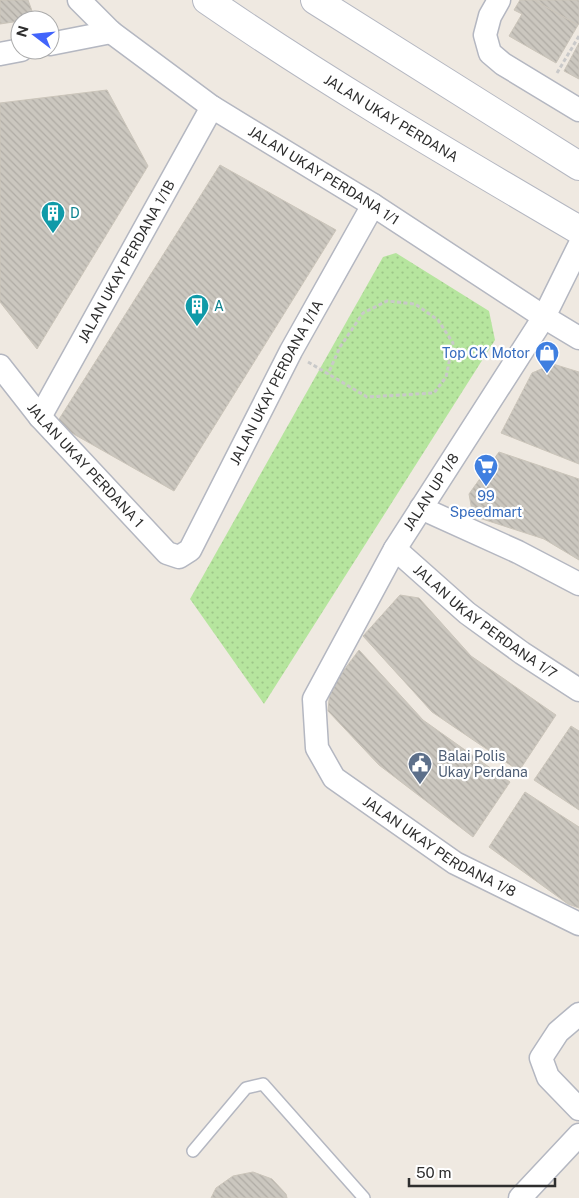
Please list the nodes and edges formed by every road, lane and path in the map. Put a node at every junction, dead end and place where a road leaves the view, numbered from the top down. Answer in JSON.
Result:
{"nodes":[{"id":1,"x":79,"y":0,"type":"edge"},
{"id":2,"x":207,"y":0,"type":"edge"},
{"id":3,"x":315,"y":0,"type":"edge"},
{"id":4,"x":499,"y":0,"type":"edge"},
{"id":5,"x":111,"y":32,"type":"junction"},
{"id":6,"x":579,"y":36,"type":"edge"},
{"id":7,"x":60,"y":42,"type":"edge"},
{"id":8,"x":547,"y":91,"type":"junction"},
{"id":9,"x":212,"y":107,"type":"junction"},
{"id":10,"x":579,"y":110,"type":"edge"},
{"id":11,"x":579,"y":166,"type":"edge"},
{"id":12,"x":373,"y":205,"type":"junction"},
{"id":13,"x":579,"y":230,"type":"edge"},
{"id":14,"x":579,"y":246,"type":"edge"},
{"id":15,"x":415,"y":304,"type":"joint"},
{"id":16,"x":544,"y":317,"type":"junction"},
{"id":17,"x":579,"y":338,"type":"edge"},
{"id":18,"x":0,"y":366,"type":"edge"},
{"id":19,"x":40,"y":417,"type":"junction"},
{"id":20,"x":421,"y":508,"type":"junction"},
{"id":21,"x":395,"y":549,"type":"junction"},
{"id":22,"x":179,"y":557,"type":"joint"},
{"id":23,"x":579,"y":584,"type":"edge"},
{"id":24,"x":579,"y":690,"type":"edge"},
{"id":25,"x":317,"y":748,"type":"joint"},
{"id":26,"x":579,"y":924,"type":"edge"},
{"id":27,"x":579,"y":1014,"type":"edge"},
{"id":28,"x":579,"y":1109,"type":"edge"},
{"id":29,"x":579,"y":1135,"type":"edge"},
{"id":30,"x":192,"y":1151,"type":"dead end"},
{"id":31,"x":364,"y":1198,"type":"edge"},
{"id":32,"x":520,"y":1198,"type":"edge"}],
"edges":[{"from":1,"to":5,"type":"street","name":"JALAN UKAY PERDANA 1/1"},
{"from":2,"to":13,"type":"street","name":"JALAN UKAY PERDANA"},
{"from":3,"to":11,"type":"street"},
{"from":4,"to":8,"type":"street"},
{"from":5,"to":7,"type":"street"},
{"from":5,"to":9,"type":"street","name":"JALAN UKAY PERDANA 1/1"},
{"from":6,"to":8,"type":"path"},
{"from":8,"to":10,"type":"street"},
{"from":9,"to":12,"type":"street","name":"JALAN UKAY PERDANA 1/1"},
{"from":9,"to":19,"type":"street","name":"JALAN UKAY PERDANA 1/1B"},
{"from":12,"to":16,"type":"street","name":"JALAN UKAY PERDANA 1/1"},
{"from":12,"to":22,"type":"street","name":"JALAN UKAY PERDANA 1/1A"},
{"from":14,"to":16,"type":"street","name":"JALAN UP 1/8"},
{"from":15,"to":15,"type":"path"},
{"from":16,"to":17,"type":"street","name":"JALAN UKAY PERDANA 1/1"},
{"from":16,"to":20,"type":"street","name":"JALAN UP 1/8"},
{"from":18,"to":19,"type":"street","name":"JALAN UKAY PERDANA 1"},
{"from":19,"to":22,"type":"street","name":"JALAN UKAY PERDANA 1"},
{"from":20,"to":21,"type":"street","name":"JALAN UP 1/8"},
{"from":20,"to":23,"type":"street"},
{"from":21,"to":24,"type":"street","name":"JALAN UKAY PERDANA 1/7"},
{"from":21,"to":25,"type":"street","name":"JALAN UP 1/8"},
{"from":25,"to":26,"type":"street","name":"JALAN UKAY PERDANA 1/8"},
{"from":27,"to":28,"type":"street"},
{"from":29,"to":32,"type":"street"},
{"from":30,"to":31,"type":"lane"}]}
